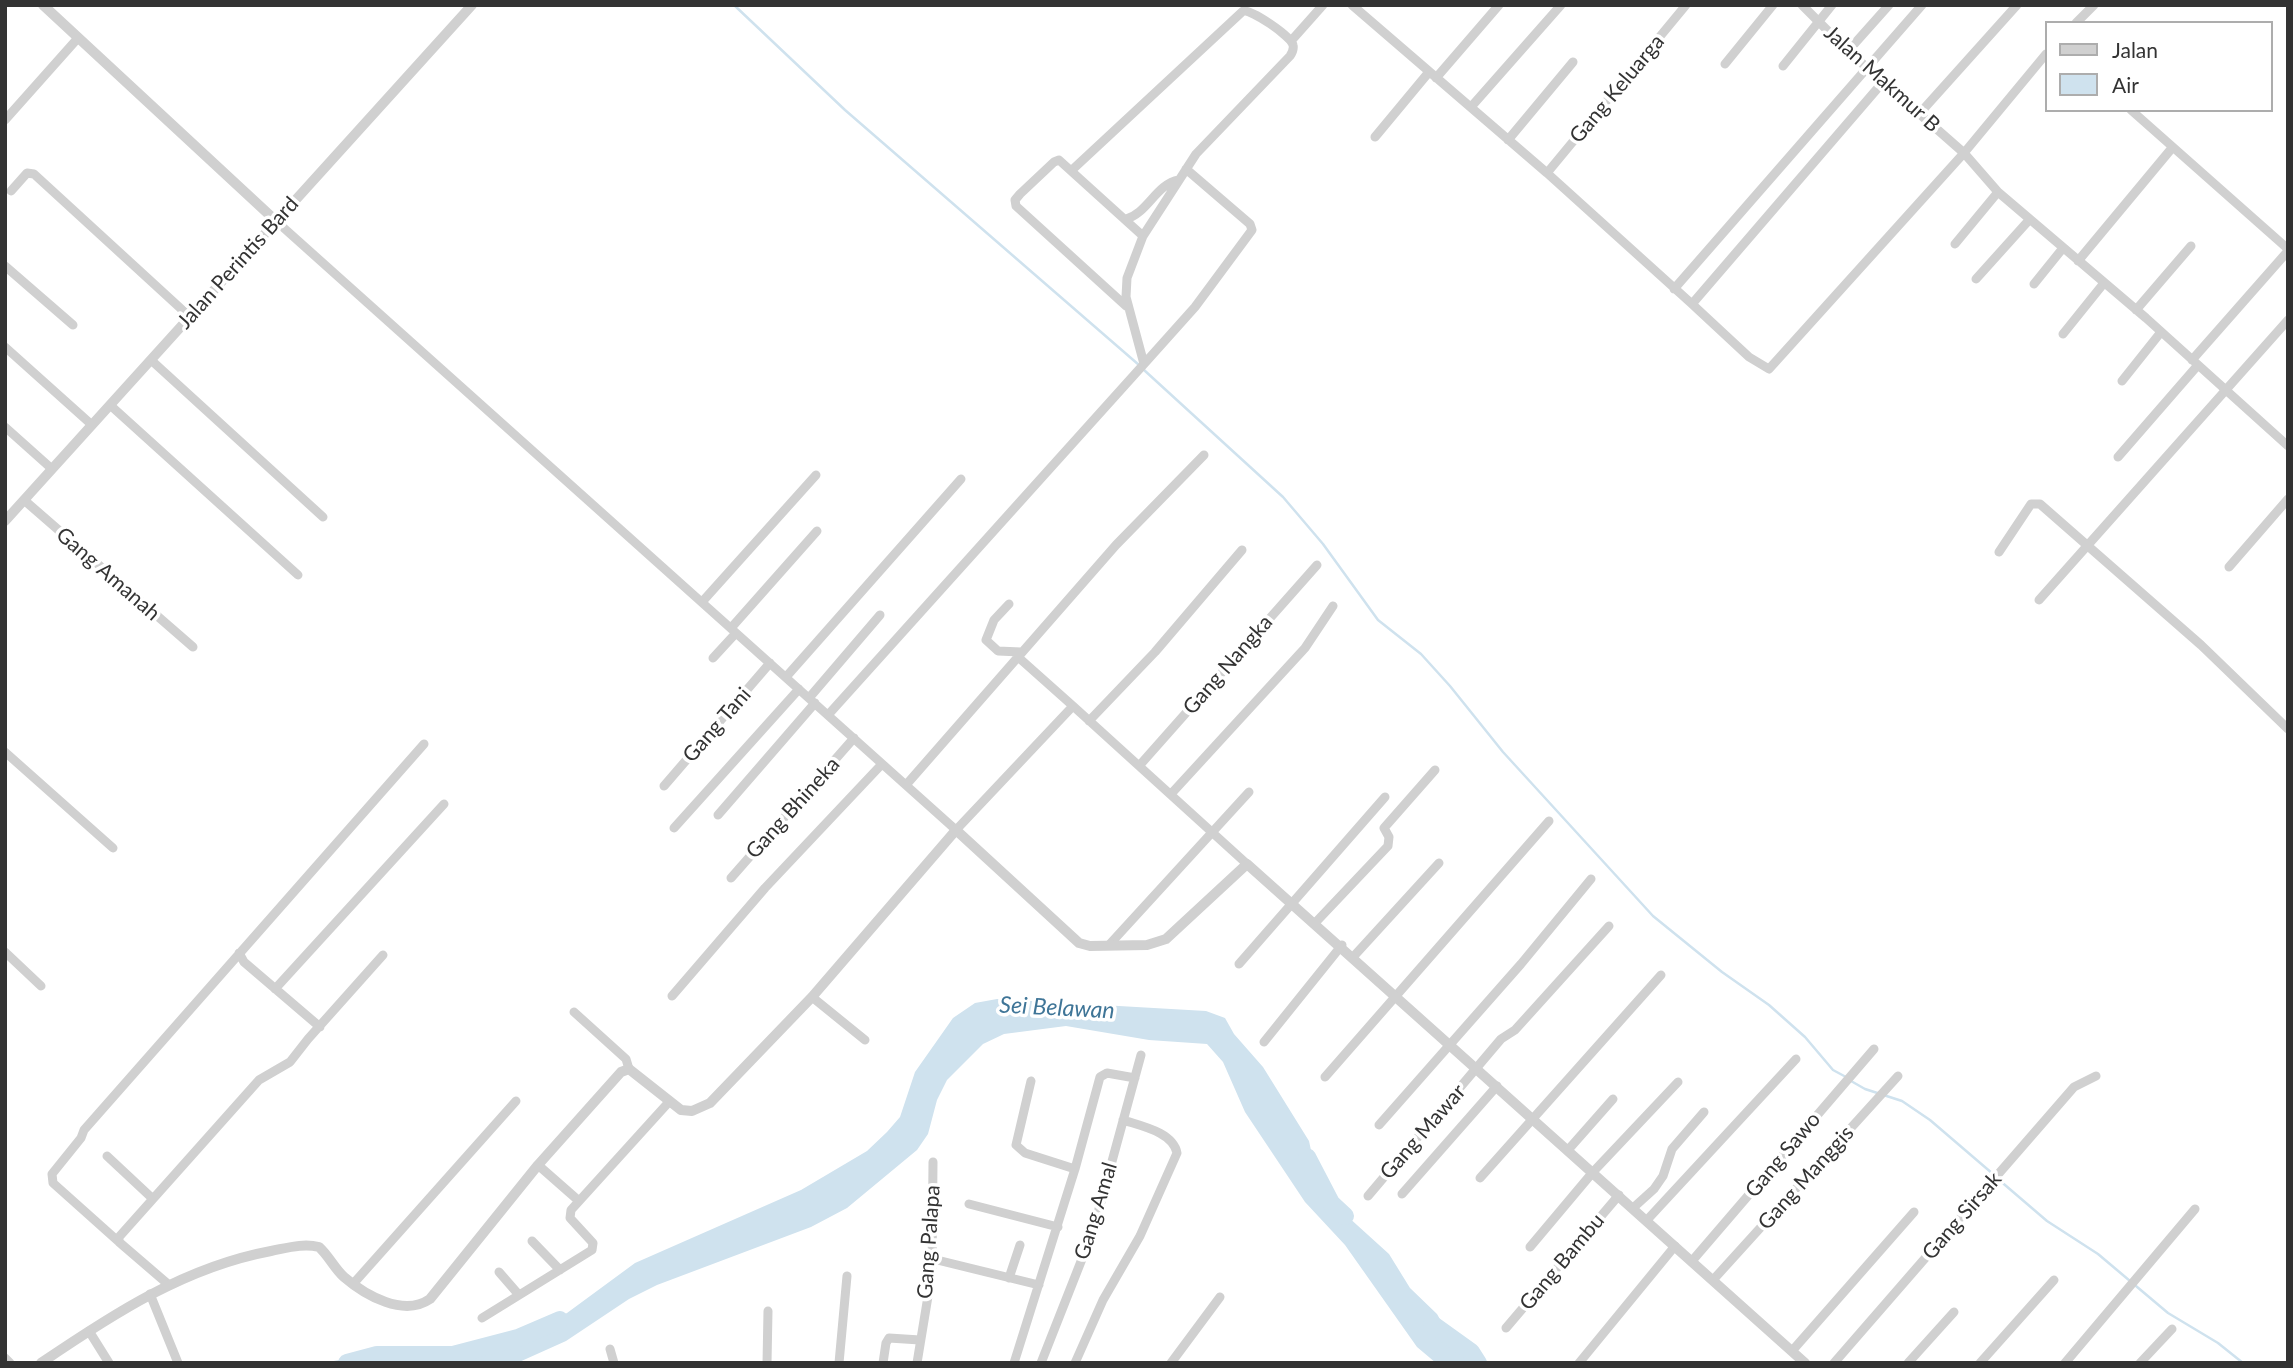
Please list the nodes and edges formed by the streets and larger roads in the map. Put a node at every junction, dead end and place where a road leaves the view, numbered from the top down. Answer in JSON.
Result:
{"nodes":[{"id":1,"x":43,"y":5,"type":"edge"},
{"id":2,"x":472,"y":5,"type":"edge"},
{"id":3,"x":1323,"y":5,"type":"edge"},
{"id":4,"x":1352,"y":5,"type":"edge"},
{"id":5,"x":1499,"y":5,"type":"edge"},
{"id":6,"x":1561,"y":5,"type":"edge"},
{"id":7,"x":1686,"y":5,"type":"edge"},
{"id":8,"x":1773,"y":5,"type":"edge"},
{"id":9,"x":1802,"y":5,"type":"edge"},
{"id":10,"x":1832,"y":5,"type":"edge"},
{"id":11,"x":1888,"y":5,"type":"edge"},
{"id":12,"x":1922,"y":5,"type":"edge"},
{"id":13,"x":2017,"y":5,"type":"edge"},
{"id":14,"x":2094,"y":5,"type":"edge"},
{"id":15,"x":1818,"y":21,"type":"junction"},
{"id":16,"x":2078,"y":21,"type":"edge"},
{"id":17,"x":78,"y":38,"type":"junction"},
{"id":18,"x":1291,"y":41,"type":"junction"},
{"id":19,"x":1848,"y":51,"type":"junction"},
{"id":20,"x":2044,"y":56,"type":"edge"},
{"id":21,"x":1573,"y":61,"type":"dead end"},
{"id":22,"x":1725,"y":64,"type":"dead end"},
{"id":23,"x":1783,"y":66,"type":"dead end"},
{"id":24,"x":1866,"y":66,"type":"junction"},
{"id":25,"x":1433,"y":75,"type":"junction"},
{"id":26,"x":1883,"y":82,"type":"junction"},
{"id":27,"x":1471,"y":107,"type":"junction"},
{"id":28,"x":2133,"y":112,"type":"edge"},
{"id":29,"x":1920,"y":113,"type":"junction"},
{"id":30,"x":5,"y":120,"type":"edge"},
{"id":31,"x":1375,"y":137,"type":"dead end"},
{"id":32,"x":1508,"y":140,"type":"junction"},
{"id":33,"x":2172,"y":148,"type":"junction"},
{"id":34,"x":1964,"y":153,"type":"junction"},
{"id":35,"x":1186,"y":169,"type":"junction"},
{"id":36,"x":1072,"y":170,"type":"junction"},
{"id":37,"x":1547,"y":173,"type":"junction"},
{"id":38,"x":1178,"y":180,"type":"junction"},
{"id":39,"x":11,"y":191,"type":"dead end"},
{"id":40,"x":1998,"y":192,"type":"junction"},
{"id":41,"x":1126,"y":219,"type":"junction"},
{"id":42,"x":2030,"y":219,"type":"junction"},
{"id":43,"x":276,"y":221,"type":"junction"},
{"id":44,"x":1143,"y":236,"type":"junction"},
{"id":45,"x":1955,"y":244,"type":"dead end"},
{"id":46,"x":2191,"y":246,"type":"dead end"},
{"id":47,"x":2063,"y":248,"type":"junction"},
{"id":48,"x":2288,"y":250,"type":"edge"},
{"id":49,"x":2077,"y":261,"type":"junction"},
{"id":50,"x":5,"y":266,"type":"edge"},
{"id":51,"x":1976,"y":279,"type":"dead end"},
{"id":52,"x":2104,"y":283,"type":"junction"},
{"id":53,"x":2034,"y":284,"type":"dead end"},
{"id":54,"x":1674,"y":289,"type":"junction"},
{"id":55,"x":1692,"y":304,"type":"junction"},
{"id":56,"x":1126,"y":306,"type":"junction"},
{"id":57,"x":2136,"y":310,"type":"junction"},
{"id":58,"x":190,"y":317,"type":"junction"},
{"id":59,"x":2288,"y":320,"type":"edge"},
{"id":60,"x":73,"y":325,"type":"dead end"},
{"id":61,"x":2161,"y":332,"type":"junction"},
{"id":62,"x":2063,"y":334,"type":"dead end"},
{"id":63,"x":5,"y":347,"type":"edge"},
{"id":64,"x":151,"y":360,"type":"junction"},
{"id":65,"x":2195,"y":362,"type":"junction"},
{"id":66,"x":1142,"y":365,"type":"junction"},
{"id":67,"x":2122,"y":382,"type":"dead end"},
{"id":68,"x":2226,"y":390,"type":"junction"},
{"id":69,"x":110,"y":405,"type":"junction"},
{"id":70,"x":92,"y":425,"type":"junction"},
{"id":71,"x":5,"y":427,"type":"edge"},
{"id":72,"x":2288,"y":446,"type":"edge"},
{"id":73,"x":1204,"y":455,"type":"dead end"},
{"id":74,"x":2118,"y":457,"type":"dead end"},
{"id":75,"x":52,"y":469,"type":"junction"},
{"id":76,"x":816,"y":475,"type":"dead end"},
{"id":77,"x":961,"y":480,"type":"dead end"},
{"id":78,"x":2288,"y":499,"type":"edge"},
{"id":79,"x":24,"y":500,"type":"junction"},
{"id":80,"x":7,"y":516,"type":"edge"},
{"id":81,"x":323,"y":517,"type":"dead end"},
{"id":82,"x":817,"y":531,"type":"dead end"},
{"id":83,"x":2087,"y":546,"type":"junction"},
{"id":84,"x":1242,"y":550,"type":"dead end"},
{"id":85,"x":1999,"y":552,"type":"dead end"},
{"id":86,"x":1317,"y":565,"type":"dead end"},
{"id":87,"x":2229,"y":567,"type":"dead end"},
{"id":88,"x":298,"y":575,"type":"dead end"},
{"id":89,"x":2039,"y":600,"type":"dead end"},
{"id":90,"x":702,"y":602,"type":"junction"},
{"id":91,"x":1009,"y":604,"type":"dead end"},
{"id":92,"x":1333,"y":606,"type":"dead end"},
{"id":93,"x":880,"y":615,"type":"dead end"},
{"id":94,"x":733,"y":630,"type":"junction"},
{"id":95,"x":193,"y":647,"type":"dead end"},
{"id":96,"x":1020,"y":654,"type":"junction"},
{"id":97,"x":713,"y":658,"type":"dead end"},
{"id":98,"x":771,"y":663,"type":"junction"},
{"id":99,"x":786,"y":677,"type":"junction"},
{"id":100,"x":799,"y":689,"type":"junction"},
{"id":101,"x":812,"y":701,"type":"junction"},
{"id":102,"x":1073,"y":706,"type":"junction"},
{"id":103,"x":828,"y":715,"type":"junction"},
{"id":104,"x":1089,"y":721,"type":"junction"},
{"id":105,"x":2288,"y":729,"type":"edge"},
{"id":106,"x":855,"y":738,"type":"junction"},
{"id":107,"x":424,"y":744,"type":"dead end"},
{"id":108,"x":5,"y":752,"type":"edge"},
{"id":109,"x":882,"y":764,"type":"junction"},
{"id":110,"x":1139,"y":766,"type":"junction"},
{"id":111,"x":1435,"y":770,"type":"dead end"},
{"id":112,"x":906,"y":785,"type":"junction"},
{"id":113,"x":664,"y":786,"type":"dead end"},
{"id":114,"x":1249,"y":792,"type":"dead end"},
{"id":115,"x":1171,"y":794,"type":"junction"},
{"id":116,"x":1385,"y":797,"type":"dead end"},
{"id":117,"x":444,"y":804,"type":"dead end"},
{"id":118,"x":718,"y":815,"type":"dead end"},
{"id":119,"x":1549,"y":821,"type":"dead end"},
{"id":120,"x":674,"y":828,"type":"dead end"},
{"id":121,"x":956,"y":830,"type":"junction"},
{"id":122,"x":1214,"y":832,"type":"junction"},
{"id":123,"x":113,"y":848,"type":"dead end"},
{"id":124,"x":1439,"y":863,"type":"dead end"},
{"id":125,"x":1247,"y":864,"type":"junction"},
{"id":126,"x":731,"y":878,"type":"dead end"},
{"id":127,"x":1591,"y":879,"type":"dead end"},
{"id":128,"x":1293,"y":901,"type":"junction"},
{"id":129,"x":1316,"y":922,"type":"junction"},
{"id":130,"x":1609,"y":926,"type":"dead end"},
{"id":131,"x":1109,"y":945,"type":"junction"},
{"id":132,"x":1342,"y":945,"type":"junction"},
{"id":133,"x":5,"y":952,"type":"edge"},
{"id":134,"x":239,"y":953,"type":"junction"},
{"id":135,"x":383,"y":954,"type":"dead end"},
{"id":136,"x":1354,"y":956,"type":"junction"},
{"id":137,"x":1239,"y":964,"type":"dead end"},
{"id":138,"x":1661,"y":975,"type":"dead end"},
{"id":139,"x":41,"y":986,"type":"dead end"},
{"id":140,"x":275,"y":989,"type":"junction"},
{"id":141,"x":1397,"y":995,"type":"junction"},
{"id":142,"x":672,"y":996,"type":"dead end"},
{"id":143,"x":812,"y":997,"type":"junction"},
{"id":144,"x":574,"y":1012,"type":"dead end"},
{"id":145,"x":320,"y":1027,"type":"junction"},
{"id":146,"x":865,"y":1040,"type":"dead end"},
{"id":147,"x":1264,"y":1042,"type":"dead end"},
{"id":148,"x":1450,"y":1043,"type":"junction"},
{"id":149,"x":1874,"y":1049,"type":"dead end"},
{"id":150,"x":1141,"y":1055,"type":"dead end"},
{"id":151,"x":1796,"y":1059,"type":"dead end"},
{"id":152,"x":1477,"y":1067,"type":"junction"},
{"id":153,"x":629,"y":1069,"type":"junction"},
{"id":154,"x":1898,"y":1076,"type":"dead end"},
{"id":155,"x":2096,"y":1076,"type":"dead end"},
{"id":156,"x":1325,"y":1077,"type":"dead end"},
{"id":157,"x":1135,"y":1078,"type":"junction"},
{"id":158,"x":1031,"y":1081,"type":"dead end"},
{"id":159,"x":1678,"y":1082,"type":"dead end"},
{"id":160,"x":1497,"y":1086,"type":"junction"},
{"id":161,"x":1614,"y":1099,"type":"dead end"},
{"id":162,"x":516,"y":1101,"type":"dead end"},
{"id":163,"x":668,"y":1103,"type":"junction"},
{"id":164,"x":1704,"y":1112,"type":"dead end"},
{"id":165,"x":1534,"y":1119,"type":"junction"},
{"id":166,"x":1123,"y":1120,"type":"junction"},
{"id":167,"x":1379,"y":1125,"type":"dead end"},
{"id":168,"x":1569,"y":1150,"type":"junction"},
{"id":169,"x":107,"y":1156,"type":"dead end"},
{"id":170,"x":933,"y":1162,"type":"dead end"},
{"id":171,"x":538,"y":1165,"type":"junction"},
{"id":172,"x":1075,"y":1169,"type":"junction"},
{"id":173,"x":1593,"y":1172,"type":"junction"},
{"id":174,"x":1480,"y":1178,"type":"dead end"},
{"id":175,"x":1402,"y":1194,"type":"dead end"},
{"id":176,"x":1619,"y":1195,"type":"junction"},
{"id":177,"x":1368,"y":1196,"type":"dead end"},
{"id":178,"x":153,"y":1199,"type":"junction"},
{"id":179,"x":579,"y":1201,"type":"junction"},
{"id":180,"x":969,"y":1204,"type":"dead end"},
{"id":181,"x":1633,"y":1208,"type":"junction"},
{"id":182,"x":2195,"y":1209,"type":"dead end"},
{"id":183,"x":1914,"y":1212,"type":"dead end"},
{"id":184,"x":1647,"y":1220,"type":"junction"},
{"id":185,"x":1058,"y":1227,"type":"junction"},
{"id":186,"x":532,"y":1241,"type":"dead end"},
{"id":187,"x":119,"y":1242,"type":"junction"},
{"id":188,"x":1020,"y":1245,"type":"dead end"},
{"id":189,"x":1675,"y":1246,"type":"junction"},
{"id":190,"x":1530,"y":1247,"type":"dead end"},
{"id":191,"x":933,"y":1259,"type":"junction"},
{"id":192,"x":1692,"y":1261,"type":"junction"},
{"id":193,"x":560,"y":1270,"type":"junction"},
{"id":194,"x":499,"y":1272,"type":"dead end"},
{"id":195,"x":847,"y":1276,"type":"dead end"},
{"id":196,"x":1009,"y":1278,"type":"junction"},
{"id":197,"x":1713,"y":1280,"type":"junction"},
{"id":198,"x":2054,"y":1280,"type":"dead end"},
{"id":199,"x":353,"y":1284,"type":"junction"},
{"id":200,"x":169,"y":1285,"type":"junction"},
{"id":201,"x":1039,"y":1285,"type":"junction"},
{"id":202,"x":150,"y":1294,"type":"junction"},
{"id":203,"x":519,"y":1295,"type":"junction"},
{"id":204,"x":1220,"y":1297,"type":"dead end"},
{"id":205,"x":768,"y":1311,"type":"dead end"},
{"id":206,"x":1954,"y":1312,"type":"dead end"},
{"id":207,"x":482,"y":1318,"type":"dead end"},
{"id":208,"x":1506,"y":1328,"type":"dead end"},
{"id":209,"x":2172,"y":1329,"type":"dead end"},
{"id":210,"x":89,"y":1331,"type":"junction"},
{"id":211,"x":919,"y":1340,"type":"junction"},
{"id":212,"x":610,"y":1349,"type":"dead end"},
{"id":213,"x":1792,"y":1351,"type":"junction"},
{"id":214,"x":5,"y":1358,"type":"edge"},
{"id":215,"x":10,"y":1363,"type":"edge"},
{"id":216,"x":41,"y":1363,"type":"edge"},
{"id":217,"x":109,"y":1363,"type":"edge"},
{"id":218,"x":178,"y":1363,"type":"edge"},
{"id":219,"x":614,"y":1363,"type":"edge"},
{"id":220,"x":767,"y":1363,"type":"edge"},
{"id":221,"x":839,"y":1363,"type":"edge"},
{"id":222,"x":883,"y":1363,"type":"edge"},
{"id":223,"x":917,"y":1363,"type":"edge"},
{"id":224,"x":1014,"y":1363,"type":"edge"},
{"id":225,"x":1041,"y":1363,"type":"edge"},
{"id":226,"x":1075,"y":1363,"type":"edge"},
{"id":227,"x":1171,"y":1363,"type":"edge"},
{"id":228,"x":1579,"y":1363,"type":"edge"},
{"id":229,"x":1805,"y":1363,"type":"edge"},
{"id":230,"x":1834,"y":1363,"type":"edge"},
{"id":231,"x":1908,"y":1363,"type":"edge"},
{"id":232,"x":1980,"y":1363,"type":"edge"},
{"id":233,"x":2064,"y":1363,"type":"edge"},
{"id":234,"x":2140,"y":1363,"type":"edge"}],
"edges":[{"from":1,"to":17,"type":"street"},
{"from":2,"to":43,"type":"street","name":"Jalan Perintis Bard"},
{"from":3,"to":18,"type":"street"},
{"from":4,"to":25,"type":"street"},
{"from":5,"to":25,"type":"street"},
{"from":6,"to":27,"type":"street"},
{"from":7,"to":37,"type":"street","name":"Gang Keluarga"},
{"from":8,"to":22,"type":"street"},
{"from":9,"to":15,"type":"street","name":"Jalan Makmur B"},
{"from":10,"to":15,"type":"street"},
{"from":11,"to":19,"type":"street"},
{"from":12,"to":24,"type":"street"},
{"from":13,"to":29,"type":"street"},
{"from":14,"to":16,"type":"street"},
{"from":15,"to":19,"type":"street","name":"Jalan Makmur B"},
{"from":15,"to":23,"type":"street"},
{"from":17,"to":30,"type":"street"},
{"from":17,"to":43,"type":"street"},
{"from":18,"to":35,"type":"street"},
{"from":18,"to":36,"type":"street"},
{"from":19,"to":24,"type":"street","name":"Jalan Makmur B"},
{"from":20,"to":34,"type":"street"},
{"from":21,"to":32,"type":"street"},
{"from":24,"to":26,"type":"street","name":"Jalan Makmur B"},
{"from":24,"to":54,"type":"street"},
{"from":25,"to":27,"type":"street"},
{"from":25,"to":31,"type":"street"},
{"from":26,"to":29,"type":"street","name":"Jalan Makmur B"},
{"from":26,"to":55,"type":"street"},
{"from":27,"to":32,"type":"street"},
{"from":28,"to":33,"type":"street"},
{"from":29,"to":34,"type":"street","name":"Jalan Makmur B"},
{"from":32,"to":37,"type":"street"},
{"from":33,"to":48,"type":"street"},
{"from":33,"to":49,"type":"street"},
{"from":34,"to":40,"type":"street","name":"Jalan Makmur B"},
{"from":34,"to":55,"type":"street"},
{"from":35,"to":38,"type":"street"},
{"from":35,"to":66,"type":"street"},
{"from":36,"to":41,"type":"street"},
{"from":36,"to":56,"type":"street"},
{"from":37,"to":54,"type":"street"},
{"from":38,"to":41,"type":"street"},
{"from":38,"to":44,"type":"street"},
{"from":39,"to":58,"type":"street"},
{"from":40,"to":42,"type":"street","name":"Jalan Makmur B"},
{"from":40,"to":45,"type":"street"},
{"from":41,"to":44,"type":"street"},
{"from":42,"to":47,"type":"street","name":"Jalan Makmur B"},
{"from":42,"to":51,"type":"street"},
{"from":43,"to":58,"type":"street","name":"Jalan Perintis Bard"},
{"from":43,"to":90,"type":"street"},
{"from":44,"to":56,"type":"street"},
{"from":46,"to":57,"type":"street"},
{"from":47,"to":49,"type":"street","name":"Jalan Makmur B"},
{"from":47,"to":53,"type":"street"},
{"from":48,"to":65,"type":"street"},
{"from":49,"to":52,"type":"street","name":"Jalan Makmur B"},
{"from":50,"to":60,"type":"street"},
{"from":52,"to":57,"type":"street","name":"Jalan Makmur B"},
{"from":52,"to":62,"type":"street"},
{"from":54,"to":55,"type":"street"},
{"from":56,"to":66,"type":"street"},
{"from":57,"to":61,"type":"street","name":"Jalan Makmur B"},
{"from":58,"to":64,"type":"street","name":"Jalan Perintis Bard"},
{"from":59,"to":68,"type":"street"},
{"from":61,"to":65,"type":"street","name":"Jalan Makmur B"},
{"from":61,"to":67,"type":"street"},
{"from":63,"to":70,"type":"street"},
{"from":64,"to":69,"type":"street","name":"Jalan Perintis Bard"},
{"from":64,"to":81,"type":"street"},
{"from":65,"to":68,"type":"street","name":"Jalan Makmur B"},
{"from":65,"to":74,"type":"street"},
{"from":66,"to":103,"type":"street"},
{"from":68,"to":72,"type":"street","name":"Jalan Makmur B"},
{"from":68,"to":83,"type":"street"},
{"from":69,"to":70,"type":"street","name":"Jalan Perintis Bard"},
{"from":69,"to":88,"type":"street"},
{"from":70,"to":75,"type":"street","name":"Jalan Perintis Bard"},
{"from":71,"to":75,"type":"street"},
{"from":73,"to":96,"type":"street"},
{"from":75,"to":79,"type":"street","name":"Jalan Perintis Bard"},
{"from":76,"to":90,"type":"street"},
{"from":77,"to":99,"type":"street"},
{"from":78,"to":87,"type":"street"},
{"from":79,"to":80,"type":"street","name":"Jalan Perintis Bard"},
{"from":79,"to":95,"type":"street","name":"Gang Amanah"},
{"from":82,"to":94,"type":"street"},
{"from":83,"to":85,"type":"street"},
{"from":83,"to":89,"type":"street"},
{"from":83,"to":105,"type":"street"},
{"from":84,"to":104,"type":"street"},
{"from":86,"to":110,"type":"street","name":"Gang Nangka"},
{"from":90,"to":94,"type":"street"},
{"from":91,"to":96,"type":"street"},
{"from":92,"to":115,"type":"street"},
{"from":93,"to":101,"type":"street"},
{"from":94,"to":97,"type":"street"},
{"from":94,"to":98,"type":"street"},
{"from":96,"to":102,"type":"street"},
{"from":96,"to":112,"type":"street"},
{"from":98,"to":99,"type":"street"},
{"from":98,"to":113,"type":"street","name":"Gang Tani"},
{"from":99,"to":100,"type":"street"},
{"from":100,"to":101,"type":"street"},
{"from":100,"to":120,"type":"street"},
{"from":101,"to":103,"type":"street"},
{"from":101,"to":118,"type":"street"},
{"from":102,"to":104,"type":"street"},
{"from":102,"to":121,"type":"street"},
{"from":103,"to":106,"type":"street"},
{"from":104,"to":110,"type":"street"},
{"from":106,"to":109,"type":"street"},
{"from":106,"to":126,"type":"street","name":"Gang Bhineka"},
{"from":107,"to":134,"type":"street"},
{"from":108,"to":123,"type":"street"},
{"from":109,"to":112,"type":"street"},
{"from":109,"to":142,"type":"street"},
{"from":110,"to":115,"type":"street"},
{"from":111,"to":129,"type":"street"},
{"from":112,"to":121,"type":"street"},
{"from":114,"to":122,"type":"street"},
{"from":115,"to":122,"type":"street"},
{"from":116,"to":128,"type":"street"},
{"from":117,"to":140,"type":"street"},
{"from":119,"to":141,"type":"street"},
{"from":121,"to":131,"type":"street"},
{"from":121,"to":143,"type":"street"},
{"from":122,"to":125,"type":"street"},
{"from":122,"to":131,"type":"street"},
{"from":124,"to":136,"type":"street"},
{"from":125,"to":128,"type":"street"},
{"from":125,"to":131,"type":"street"},
{"from":127,"to":148,"type":"street"},
{"from":128,"to":129,"type":"street"},
{"from":128,"to":137,"type":"street"},
{"from":129,"to":132,"type":"street"},
{"from":130,"to":152,"type":"street","name":"Gang Mawar"},
{"from":132,"to":136,"type":"street"},
{"from":132,"to":147,"type":"street"},
{"from":133,"to":139,"type":"street"},
{"from":134,"to":140,"type":"street"},
{"from":134,"to":187,"type":"street"},
{"from":135,"to":145,"type":"street"},
{"from":136,"to":141,"type":"street"},
{"from":138,"to":165,"type":"street"},
{"from":140,"to":145,"type":"street"},
{"from":141,"to":148,"type":"street"},
{"from":141,"to":156,"type":"street"},
{"from":143,"to":146,"type":"street"},
{"from":143,"to":163,"type":"street"},
{"from":144,"to":153,"type":"street"},
{"from":145,"to":178,"type":"street"},
{"from":148,"to":152,"type":"street"},
{"from":148,"to":167,"type":"street"},
{"from":149,"to":192,"type":"street","name":"Gang Sawo"},
{"from":150,"to":157,"type":"street","name":"Gang Amal"},
{"from":151,"to":184,"type":"street"},
{"from":152,"to":160,"type":"street"},
{"from":152,"to":177,"type":"street","name":"Gang Mawar"},
{"from":153,"to":163,"type":"street"},
{"from":153,"to":171,"type":"street"},
{"from":154,"to":197,"type":"street","name":"Gang Manggis"},
{"from":155,"to":230,"type":"street","name":"Gang Sirsak"},
{"from":157,"to":166,"type":"street","name":"Gang Amal"},
{"from":157,"to":172,"type":"street"},
{"from":158,"to":172,"type":"street"},
{"from":159,"to":173,"type":"street"},
{"from":160,"to":165,"type":"street"},
{"from":160,"to":175,"type":"street"},
{"from":161,"to":168,"type":"street"},
{"from":162,"to":199,"type":"street"},
{"from":163,"to":179,"type":"street"},
{"from":164,"to":181,"type":"street"},
{"from":165,"to":168,"type":"street"},
{"from":165,"to":174,"type":"street"},
{"from":166,"to":225,"type":"street","name":"Gang Amal"},
{"from":166,"to":226,"type":"street"},
{"from":168,"to":173,"type":"street"},
{"from":169,"to":178,"type":"street"},
{"from":170,"to":191,"type":"street","name":"Gang Palapa"},
{"from":171,"to":179,"type":"street"},
{"from":171,"to":199,"type":"street"},
{"from":172,"to":185,"type":"street"},
{"from":173,"to":176,"type":"street"},
{"from":173,"to":190,"type":"street"},
{"from":176,"to":181,"type":"street"},
{"from":176,"to":208,"type":"street","name":"Gang Bambu"},
{"from":178,"to":187,"type":"street"},
{"from":179,"to":193,"type":"street"},
{"from":180,"to":185,"type":"street"},
{"from":181,"to":184,"type":"street"},
{"from":182,"to":233,"type":"street"},
{"from":183,"to":213,"type":"street"},
{"from":184,"to":189,"type":"street"},
{"from":185,"to":201,"type":"street"},
{"from":186,"to":193,"type":"street"},
{"from":187,"to":200,"type":"street"},
{"from":188,"to":196,"type":"street"},
{"from":189,"to":192,"type":"street"},
{"from":189,"to":228,"type":"street"},
{"from":191,"to":196,"type":"street"},
{"from":191,"to":211,"type":"street","name":"Gang Palapa"},
{"from":192,"to":197,"type":"street"},
{"from":193,"to":203,"type":"street"},
{"from":194,"to":203,"type":"street"},
{"from":195,"to":221,"type":"street"},
{"from":196,"to":201,"type":"street"},
{"from":197,"to":213,"type":"street"},
{"from":198,"to":232,"type":"street"},
{"from":199,"to":200,"type":"street"},
{"from":200,"to":202,"type":"street"},
{"from":201,"to":224,"type":"street"},
{"from":202,"to":210,"type":"street"},
{"from":202,"to":218,"type":"street"},
{"from":203,"to":207,"type":"street"},
{"from":204,"to":227,"type":"street"},
{"from":205,"to":220,"type":"street"},
{"from":206,"to":231,"type":"street"},
{"from":209,"to":234,"type":"street"},
{"from":210,"to":216,"type":"street"},
{"from":210,"to":217,"type":"street"},
{"from":211,"to":222,"type":"street"},
{"from":211,"to":223,"type":"street","name":"Gang Palapa"},
{"from":212,"to":219,"type":"street"},
{"from":213,"to":229,"type":"street"},
{"from":214,"to":215,"type":"street"}]}
